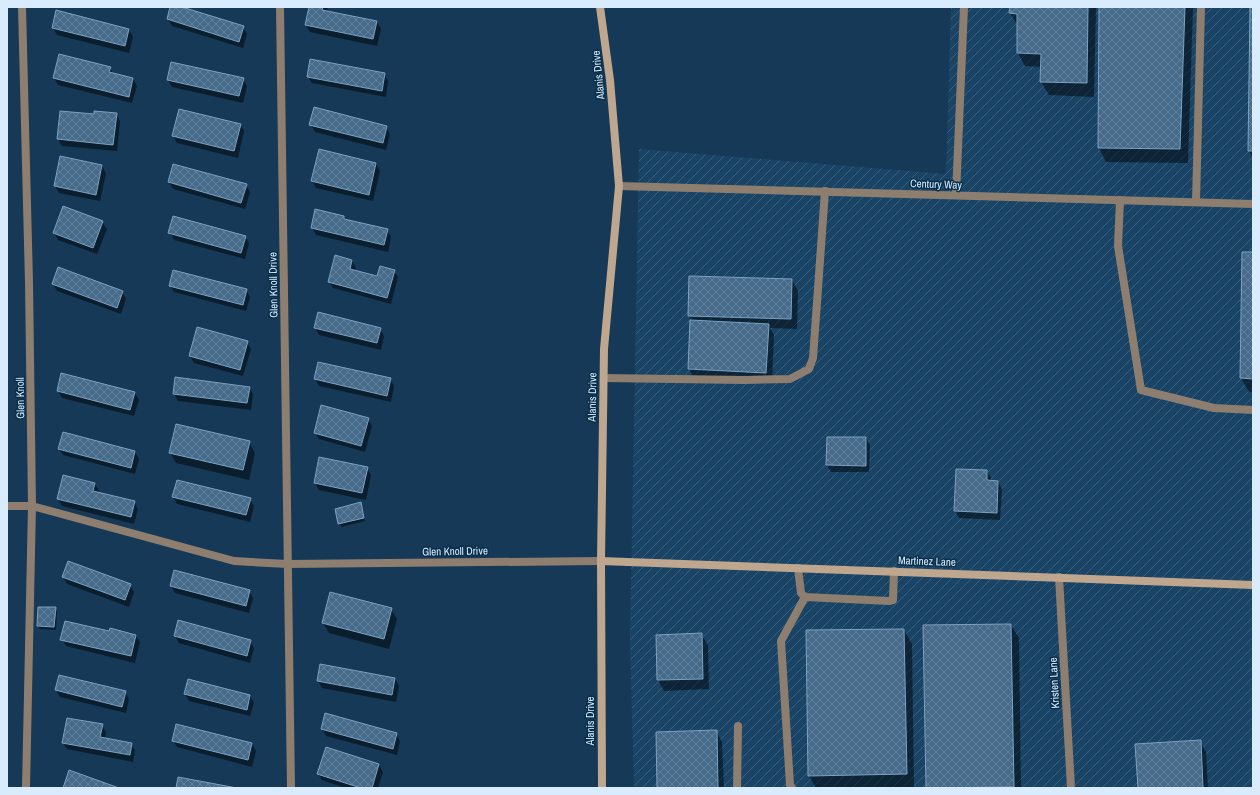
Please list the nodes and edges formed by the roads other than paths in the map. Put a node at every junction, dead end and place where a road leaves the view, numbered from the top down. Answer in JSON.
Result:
{"nodes":[{"id":1,"x":22,"y":7,"type":"edge"},
{"id":2,"x":280,"y":7,"type":"edge"},
{"id":3,"x":600,"y":7,"type":"edge"},
{"id":4,"x":964,"y":7,"type":"edge"},
{"id":5,"x":1202,"y":7,"type":"edge"},
{"id":6,"x":618,"y":186,"type":"junction"},
{"id":7,"x":825,"y":191,"type":"junction"},
{"id":8,"x":956,"y":195,"type":"junction"},
{"id":9,"x":1120,"y":200,"type":"junction"},
{"id":10,"x":1196,"y":202,"type":"junction"},
{"id":11,"x":1253,"y":204,"type":"edge"},
{"id":12,"x":604,"y":378,"type":"junction"},
{"id":13,"x":1253,"y":410,"type":"edge"},
{"id":14,"x":7,"y":506,"type":"edge"},
{"id":15,"x":32,"y":506,"type":"junction"},
{"id":16,"x":600,"y":561,"type":"junction"},
{"id":17,"x":287,"y":564,"type":"junction"},
{"id":18,"x":798,"y":568,"type":"junction"},
{"id":19,"x":894,"y":571,"type":"junction"},
{"id":20,"x":1059,"y":577,"type":"junction"},
{"id":21,"x":1253,"y":585,"type":"edge"},
{"id":22,"x":805,"y":597,"type":"junction"},
{"id":23,"x":738,"y":726,"type":"dead end"},
{"id":24,"x":26,"y":788,"type":"edge"},
{"id":25,"x":290,"y":788,"type":"edge"},
{"id":26,"x":602,"y":788,"type":"edge"},
{"id":27,"x":737,"y":788,"type":"edge"},
{"id":28,"x":792,"y":788,"type":"edge"},
{"id":29,"x":1071,"y":788,"type":"edge"}],
"edges":[{"from":1,"to":15,"type":"street","name":"Glen Knoll"},
{"from":2,"to":17,"type":"street","name":"Glen Knoll Drive"},
{"from":3,"to":6,"type":"main road","name":"Alanis Drive"},
{"from":4,"to":8,"type":"street"},
{"from":5,"to":10,"type":"street"},
{"from":6,"to":7,"type":"street","name":"Century Way"},
{"from":6,"to":12,"type":"main road","name":"Alanis Drive"},
{"from":7,"to":8,"type":"street","name":"Century Way"},
{"from":7,"to":12,"type":"street"},
{"from":8,"to":9,"type":"street","name":"Century Way"},
{"from":9,"to":10,"type":"street","name":"Century Way"},
{"from":9,"to":13,"type":"street"},
{"from":10,"to":11,"type":"street","name":"Century Way"},
{"from":12,"to":16,"type":"main road","name":"Alanis Drive"},
{"from":14,"to":15,"type":"street","name":"Glen Knoll Drive"},
{"from":15,"to":17,"type":"street","name":"Glen Knoll Drive"},
{"from":15,"to":24,"type":"street","name":"Glen Knoll"},
{"from":16,"to":17,"type":"street","name":"Glen Knoll Drive"},
{"from":16,"to":18,"type":"main road","name":"Martinez Lane"},
{"from":16,"to":26,"type":"main road","name":"Alanis Drive"},
{"from":17,"to":25,"type":"street","name":"Glen Knoll Drive"},
{"from":18,"to":19,"type":"main road","name":"Martinez Lane"},
{"from":18,"to":22,"type":"street"},
{"from":19,"to":20,"type":"main road","name":"Martinez Lane"},
{"from":19,"to":22,"type":"street"},
{"from":20,"to":21,"type":"main road","name":"Martinez Lane"},
{"from":20,"to":29,"type":"street","name":"Kristen Lane"},
{"from":22,"to":28,"type":"street"},
{"from":23,"to":27,"type":"street"}]}
